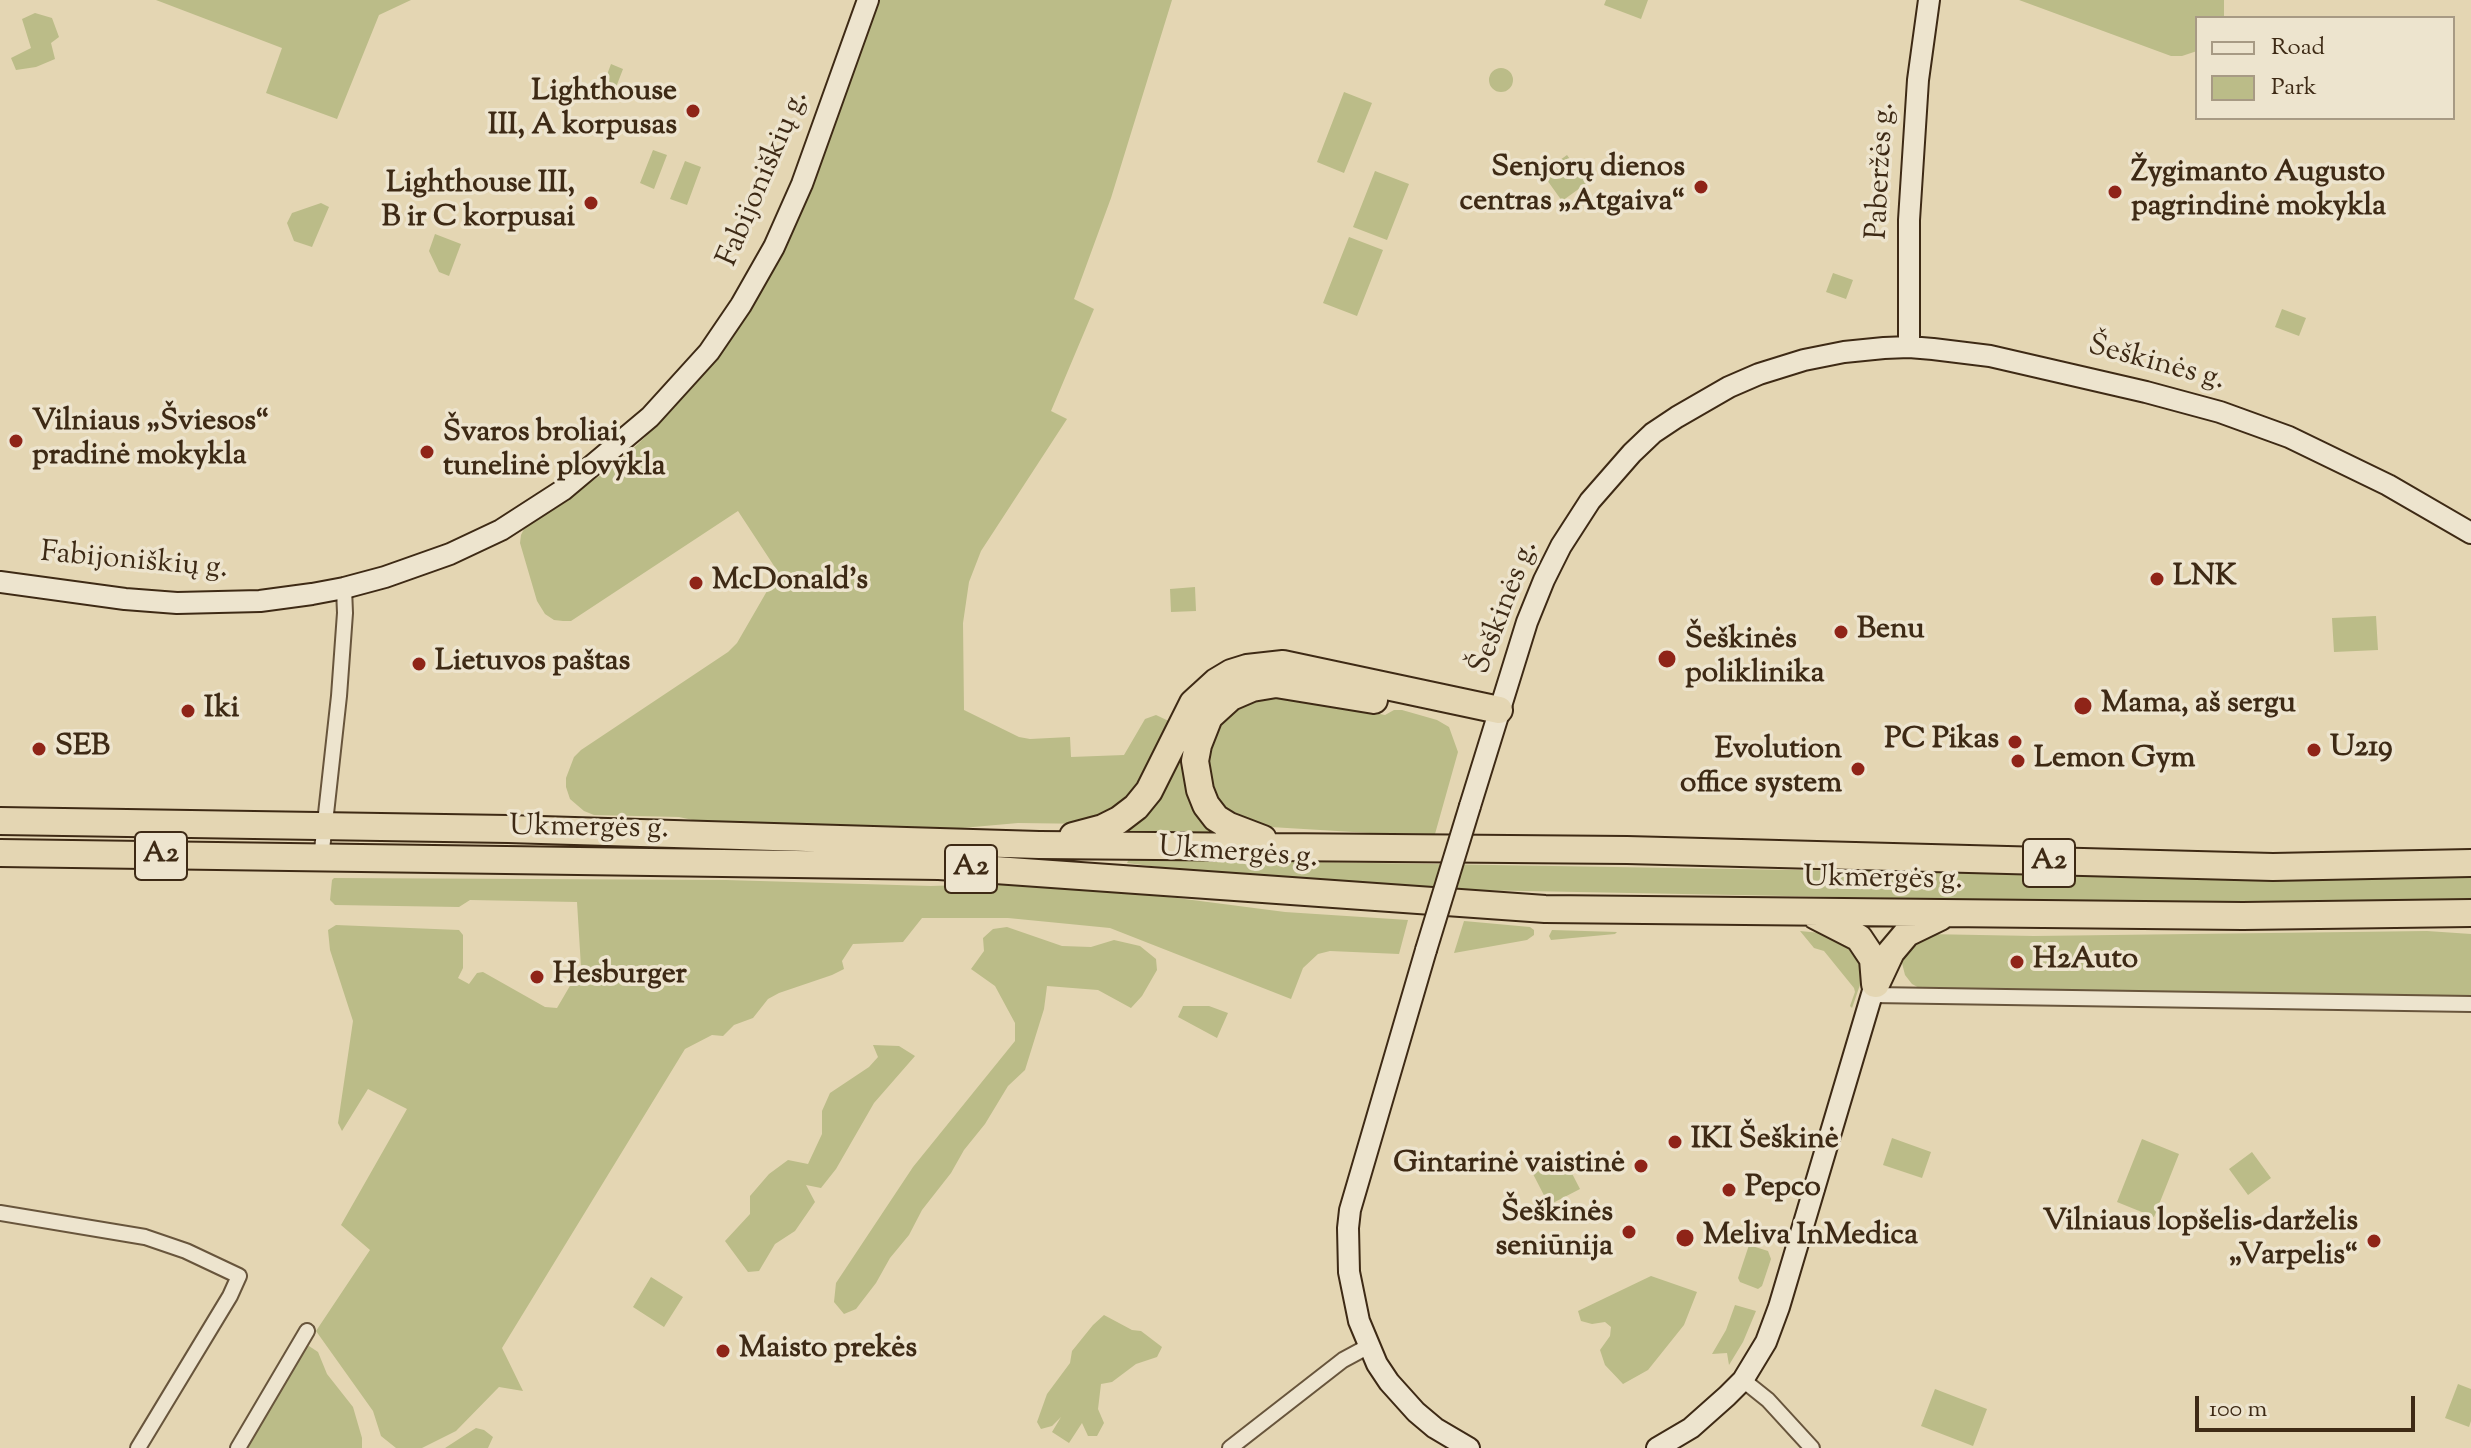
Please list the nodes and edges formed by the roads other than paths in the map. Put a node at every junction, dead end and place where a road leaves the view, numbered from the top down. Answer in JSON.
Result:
{"nodes":[{"id":1,"x":868,"y":0,"type":"edge"},
{"id":2,"x":1929,"y":0,"type":"edge"},
{"id":3,"x":1909,"y":347,"type":"junction"},
{"id":4,"x":2471,"y":533,"type":"edge"},
{"id":5,"x":0,"y":582,"type":"edge"},
{"id":6,"x":344,"y":588,"type":"junction"},
{"id":7,"x":1497,"y":716,"type":"junction"},
{"id":8,"x":0,"y":821,"type":"edge"},
{"id":9,"x":326,"y":825,"type":"junction"},
{"id":10,"x":1039,"y":845,"type":"junction"},
{"id":11,"x":1289,"y":846,"type":"junction"},
{"id":12,"x":0,"y":853,"type":"edge"},
{"id":13,"x":321,"y":859,"type":"junction"},
{"id":14,"x":2471,"y":863,"type":"edge"},
{"id":15,"x":1806,"y":912,"type":"junction"},
{"id":16,"x":2471,"y":913,"type":"edge"},
{"id":17,"x":1946,"y":914,"type":"junction"},
{"id":18,"x":1874,"y":990,"type":"junction"},
{"id":19,"x":2471,"y":1004,"type":"edge"},
{"id":20,"x":0,"y":1213,"type":"edge"},
{"id":21,"x":307,"y":1331,"type":"dead end"},
{"id":22,"x":1369,"y":1346,"type":"junction"},
{"id":23,"x":1743,"y":1380,"type":"junction"},
{"id":24,"x":138,"y":1448,"type":"edge"},
{"id":25,"x":238,"y":1448,"type":"edge"},
{"id":26,"x":1230,"y":1448,"type":"edge"},
{"id":27,"x":1469,"y":1448,"type":"edge"},
{"id":28,"x":1657,"y":1448,"type":"edge"},
{"id":29,"x":1812,"y":1448,"type":"edge"}],
"edges":[{"from":1,"to":6,"type":"street","name":"Fabijoniškių g."},
{"from":2,"to":3,"type":"street","name":"Paberžės g."},
{"from":3,"to":4,"type":"street","name":"Šeškinės g."},
{"from":3,"to":7,"type":"street","name":"Šeškinės g."},
{"from":5,"to":6,"type":"street","name":"Fabijoniškių g."},
{"from":6,"to":9,"type":"street"},
{"from":7,"to":10,"type":"highway"},
{"from":7,"to":11,"type":"highway"},
{"from":7,"to":22,"type":"street","name":"Šeškinės g.","bridge":true},
{"from":8,"to":9,"type":"highway","name":"Ukmergės g.","number":"A2"},
{"from":9,"to":10,"type":"highway","name":"Ukmergės g.","number":"A2"},
{"from":9,"to":13,"type":"street"},
{"from":10,"to":11,"type":"highway","name":"Ukmergės g.","number":"A2"},
{"from":11,"to":14,"type":"highway","name":"Ukmergės g.","number":"A2"},
{"from":12,"to":13,"type":"highway","name":"Ukmergės g.","number":"A2"},
{"from":13,"to":15,"type":"highway","name":"Ukmergės g.","number":"A2"},
{"from":15,"to":17,"type":"highway","name":"Ukmergės g.","number":"A2"},
{"from":15,"to":18,"type":"highway"},
{"from":16,"to":17,"type":"highway","name":"Ukmergės g.","number":"A2"},
{"from":17,"to":18,"type":"highway"},
{"from":18,"to":19,"type":"street"},
{"from":18,"to":23,"type":"street"},
{"from":20,"to":24,"type":"street"},
{"from":21,"to":25,"type":"street"},
{"from":22,"to":26,"type":"street"},
{"from":22,"to":27,"type":"street","name":"Šeškinės g."},
{"from":23,"to":28,"type":"street"},
{"from":23,"to":29,"type":"street"}]}
